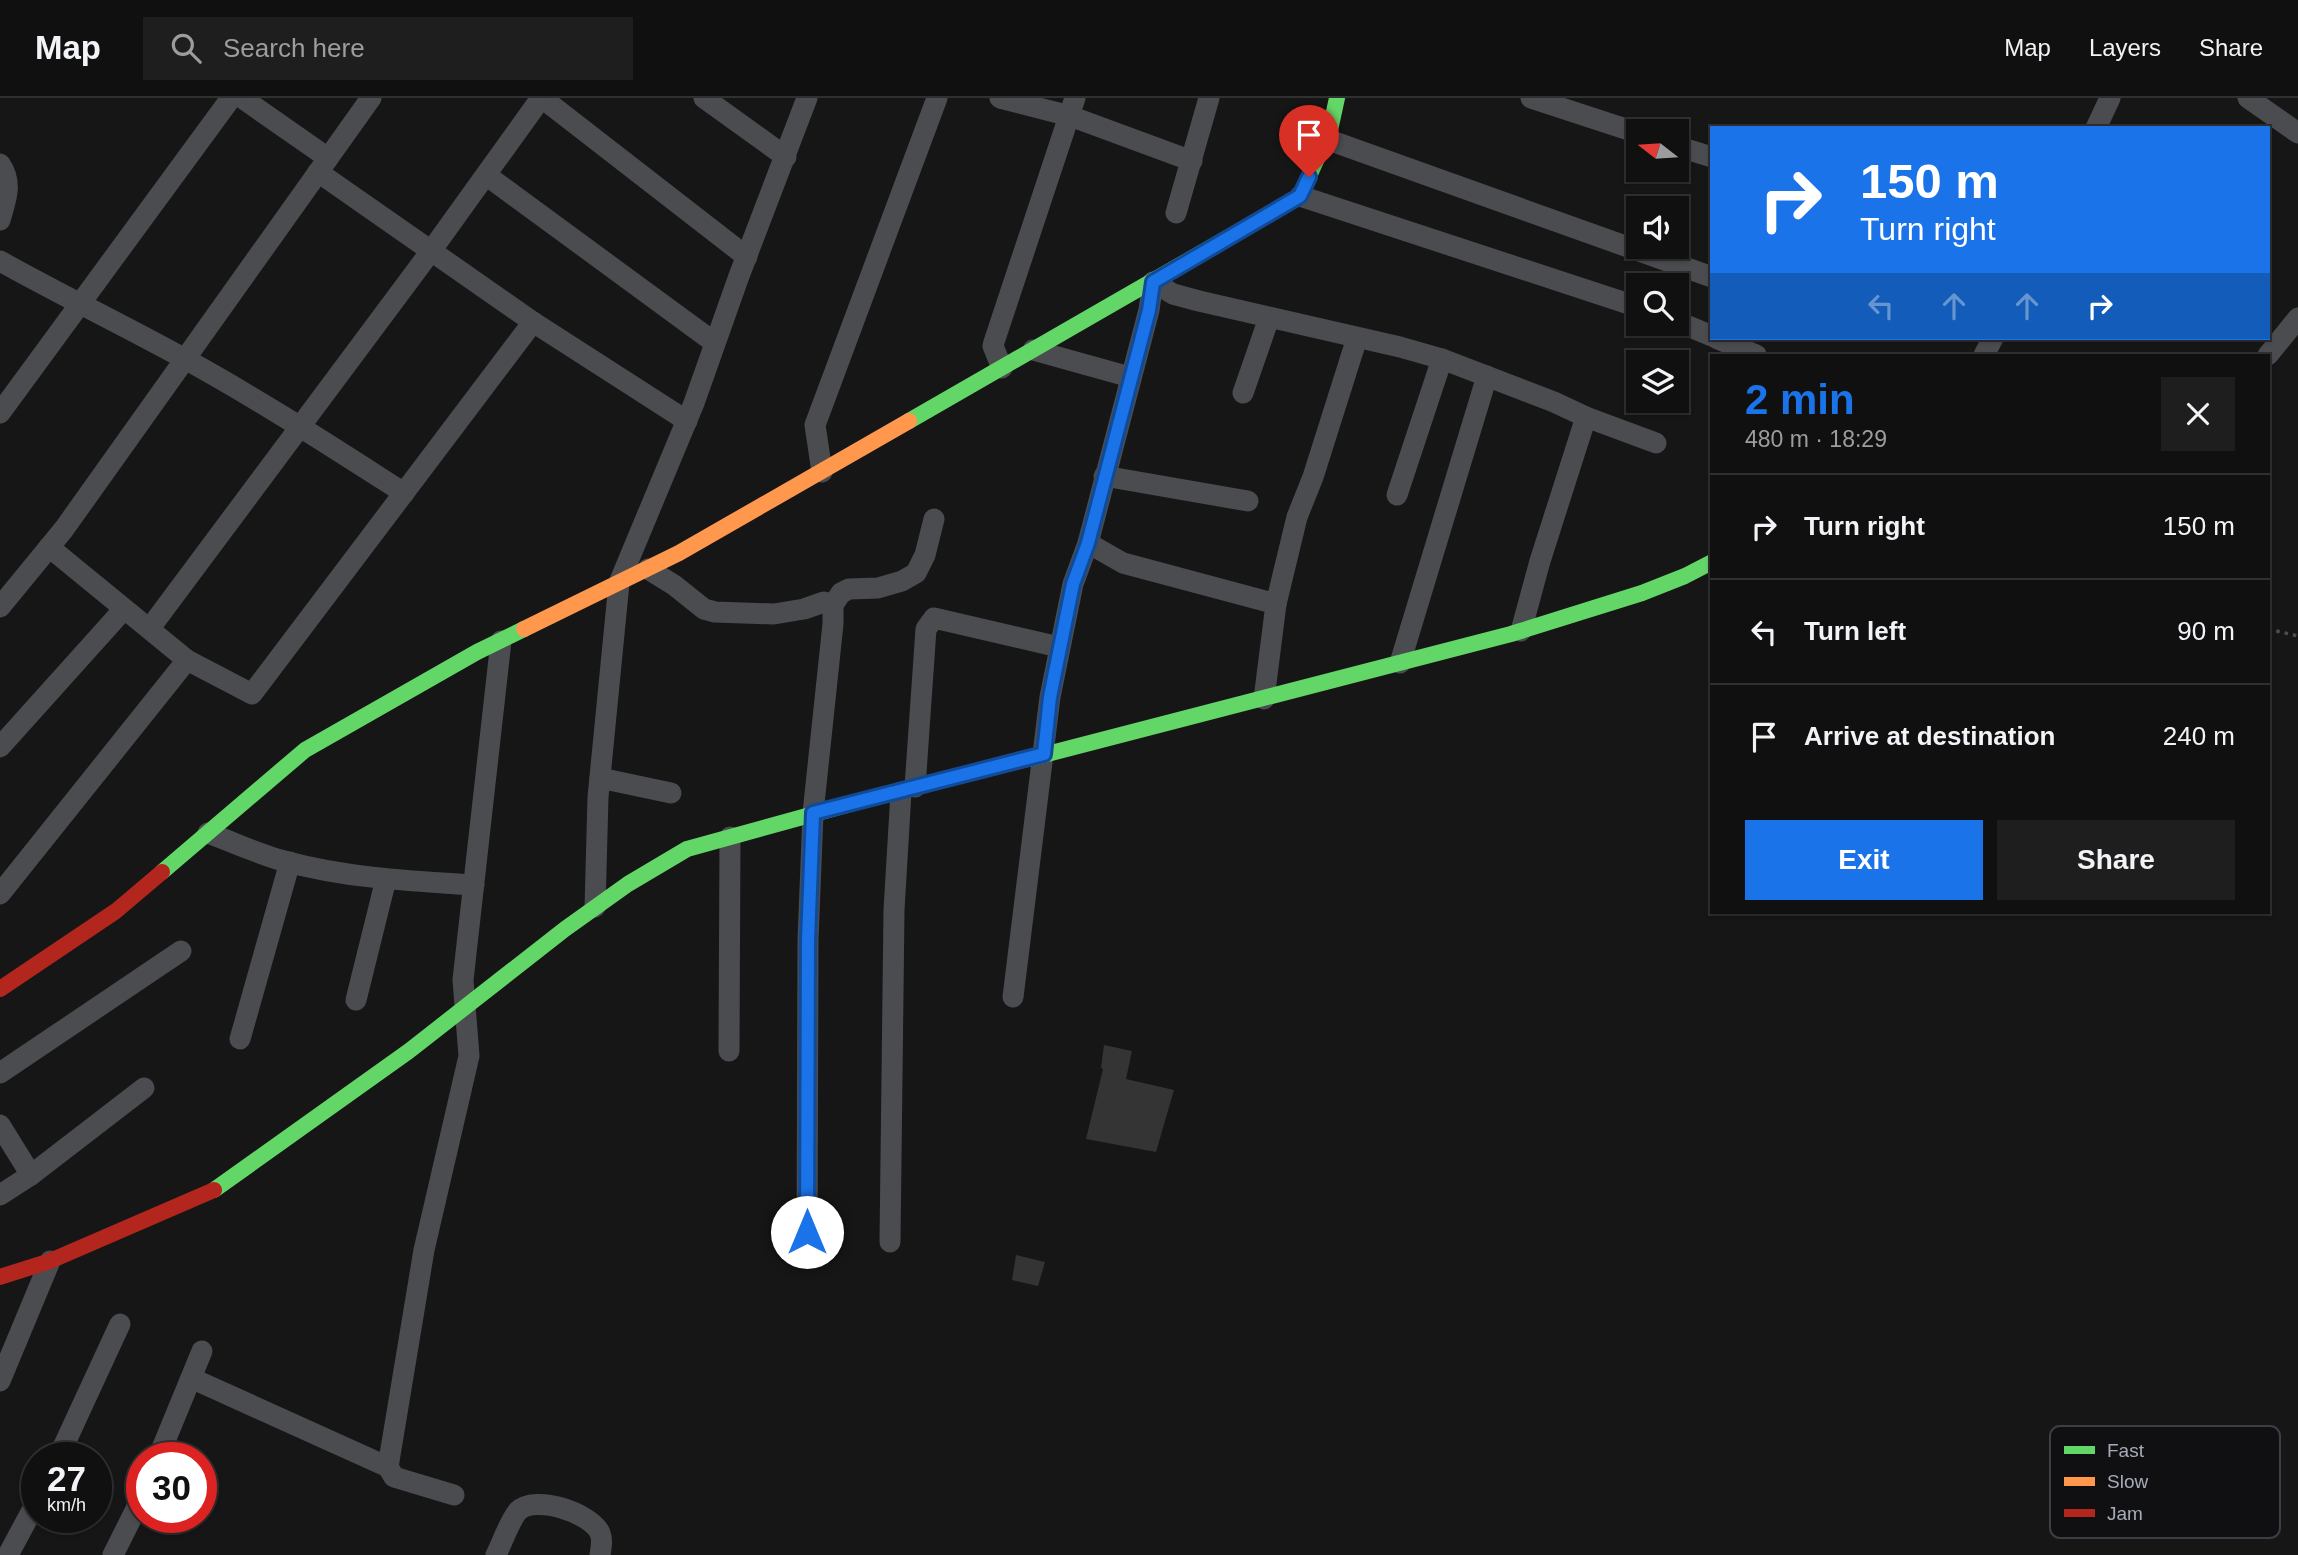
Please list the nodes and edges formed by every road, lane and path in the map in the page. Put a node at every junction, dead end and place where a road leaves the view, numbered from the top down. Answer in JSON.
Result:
{"nodes":[{"id":1,"x":230,"y":98,"type":"edge"},
{"id":2,"x":242,"y":98,"type":"edge"},
{"id":3,"x":371,"y":98,"type":"edge"},
{"id":4,"x":542,"y":98,"type":"edge"},
{"id":5,"x":704,"y":98,"type":"edge"},
{"id":6,"x":807,"y":98,"type":"edge"},
{"id":7,"x":937,"y":98,"type":"edge"},
{"id":8,"x":1000,"y":98,"type":"edge"},
{"id":9,"x":1209,"y":98,"type":"edge"},
{"id":10,"x":1337,"y":98,"type":"edge"},
{"id":11,"x":1531,"y":98,"type":"edge"},
{"id":12,"x":2110,"y":98,"type":"edge"},
{"id":13,"x":2248,"y":98,"type":"edge"},
{"id":14,"x":1073,"y":107,"type":"edge"},
{"id":15,"x":2097,"y":126,"type":"edge"},
{"id":16,"x":1626,"y":129,"type":"edge"},
{"id":17,"x":2298,"y":133,"type":"edge"},
{"id":18,"x":1326,"y":139,"type":"junction"},
{"id":19,"x":1689,"y":150,"type":"edge"},
{"id":20,"x":1710,"y":156,"type":"edge"},
{"id":21,"x":786,"y":157,"type":"junction"},
{"id":22,"x":1192,"y":161,"type":"junction"},
{"id":23,"x":0,"y":164,"type":"edge"},
{"id":24,"x":323,"y":165,"type":"junction"},
{"id":25,"x":486,"y":175,"type":"junction"},
{"id":26,"x":1300,"y":196,"type":"junction"},
{"id":27,"x":1176,"y":213,"type":"dead end"},
{"id":28,"x":0,"y":220,"type":"edge"},
{"id":29,"x":431,"y":251,"type":"junction"},
{"id":30,"x":747,"y":257,"type":"junction"},
{"id":31,"x":0,"y":261,"type":"edge"},
{"id":32,"x":1710,"y":276,"type":"edge"},
{"id":33,"x":1153,"y":282,"type":"junction"},
{"id":34,"x":1626,"y":303,"type":"edge"},
{"id":35,"x":80,"y":305,"type":"junction"},
{"id":36,"x":1269,"y":318,"type":"junction"},
{"id":37,"x":2298,"y":318,"type":"edge"},
{"id":38,"x":533,"y":322,"type":"junction"},
{"id":39,"x":1689,"y":326,"type":"edge"},
{"id":40,"x":1710,"y":335,"type":"edge"},
{"id":41,"x":1357,"y":338,"type":"junction"},
{"id":42,"x":1721,"y":340,"type":"edge"},
{"id":43,"x":715,"y":343,"type":"junction"},
{"id":44,"x":1034,"y":350,"type":"junction"},
{"id":45,"x":1754,"y":354,"type":"edge"},
{"id":46,"x":2269,"y":354,"type":"edge"},
{"id":47,"x":185,"y":359,"type":"junction"},
{"id":48,"x":1442,"y":359,"type":"junction"},
{"id":49,"x":1002,"y":368,"type":"junction"},
{"id":50,"x":1487,"y":376,"type":"junction"},
{"id":51,"x":1130,"y":377,"type":"junction"},
{"id":52,"x":1243,"y":393,"type":"dead end"},
{"id":53,"x":0,"y":413,"type":"edge"},
{"id":54,"x":1586,"y":417,"type":"junction"},
{"id":55,"x":687,"y":421,"type":"junction"},
{"id":56,"x":300,"y":427,"type":"junction"},
{"id":57,"x":1656,"y":443,"type":"dead end"},
{"id":58,"x":822,"y":472,"type":"junction"},
{"id":59,"x":1104,"y":476,"type":"junction"},
{"id":60,"x":404,"y":493,"type":"junction"},
{"id":61,"x":1397,"y":495,"type":"dead end"},
{"id":62,"x":1248,"y":500,"type":"dead end"},
{"id":63,"x":934,"y":519,"type":"dead end"},
{"id":64,"x":1088,"y":543,"type":"junction"},
{"id":65,"x":50,"y":547,"type":"junction"},
{"id":66,"x":1710,"y":563,"type":"edge"},
{"id":67,"x":648,"y":569,"type":"junction"},
{"id":68,"x":620,"y":583,"type":"junction"},
{"id":69,"x":1276,"y":604,"type":"junction"},
{"id":70,"x":833,"y":605,"type":"junction"},
{"id":71,"x":0,"y":607,"type":"edge"},
{"id":72,"x":124,"y":608,"type":"junction"},
{"id":73,"x":150,"y":628,"type":"junction"},
{"id":74,"x":2270,"y":629,"type":"edge"},
{"id":75,"x":1521,"y":631,"type":"junction"},
{"id":76,"x":2298,"y":636,"type":"edge"},
{"id":77,"x":501,"y":641,"type":"junction"},
{"id":78,"x":1059,"y":647,"type":"junction"},
{"id":79,"x":187,"y":660,"type":"junction"},
{"id":80,"x":1400,"y":663,"type":"junction"},
{"id":81,"x":1264,"y":699,"type":"junction"},
{"id":82,"x":0,"y":747,"type":"edge"},
{"id":83,"x":1044,"y":754,"type":"junction"},
{"id":84,"x":600,"y":778,"type":"junction"},
{"id":85,"x":908,"y":790,"type":"junction"},
{"id":86,"x":671,"y":793,"type":"dead end"},
{"id":87,"x":813,"y":813,"type":"junction"},
{"id":88,"x":208,"y":833,"type":"junction"},
{"id":89,"x":730,"y":837,"type":"junction"},
{"id":90,"x":290,"y":862,"type":"junction"},
{"id":91,"x":386,"y":879,"type":"junction"},
{"id":92,"x":474,"y":885,"type":"junction"},
{"id":93,"x":0,"y":894,"type":"edge"},
{"id":94,"x":596,"y":907,"type":"junction"},
{"id":95,"x":181,"y":951,"type":"dead end"},
{"id":96,"x":0,"y":989,"type":"edge"},
{"id":97,"x":1013,"y":997,"type":"dead end"},
{"id":98,"x":356,"y":1000,"type":"dead end"},
{"id":99,"x":466,"y":1008,"type":"junction"},
{"id":100,"x":240,"y":1040,"type":"dead end"},
{"id":101,"x":729,"y":1051,"type":"dead end"},
{"id":102,"x":0,"y":1073,"type":"edge"},
{"id":103,"x":144,"y":1088,"type":"dead end"},
{"id":104,"x":0,"y":1125,"type":"edge"},
{"id":105,"x":31,"y":1175,"type":"junction"},
{"id":106,"x":0,"y":1195,"type":"edge"},
{"id":107,"x":890,"y":1242,"type":"dead end"},
{"id":108,"x":807,"y":1257,"type":"dead end"},
{"id":109,"x":50,"y":1261,"type":"junction"},
{"id":110,"x":0,"y":1277,"type":"edge"},
{"id":111,"x":120,"y":1324,"type":"dead end"},
{"id":112,"x":202,"y":1351,"type":"dead end"},
{"id":113,"x":191,"y":1378,"type":"junction"},
{"id":114,"x":0,"y":1381,"type":"edge"},
{"id":115,"x":65,"y":1442,"type":"edge"},
{"id":116,"x":165,"y":1442,"type":"edge"},
{"id":117,"x":388,"y":1467,"type":"junction"},
{"id":118,"x":454,"y":1495,"type":"dead end"},
{"id":119,"x":126,"y":1529,"type":"edge"},
{"id":120,"x":21,"y":1531,"type":"edge"},
{"id":121,"x":8,"y":1555,"type":"edge"},
{"id":122,"x":113,"y":1555,"type":"edge"},
{"id":123,"x":496,"y":1555,"type":"edge"},
{"id":124,"x":600,"y":1555,"type":"edge"}],
"edges":[{"from":1,"to":35,"type":"street"},
{"from":2,"to":24,"type":"street"},
{"from":3,"to":24,"type":"street"},
{"from":4,"to":25,"type":"street"},
{"from":4,"to":30,"type":"street"},
{"from":5,"to":21,"type":"street"},
{"from":6,"to":21,"type":"street"},
{"from":7,"to":58,"type":"street"},
{"from":8,"to":14,"type":"street"},
{"from":9,"to":22,"type":"street"},
{"from":10,"to":18,"type":"street"},
{"from":11,"to":16,"type":"street"},
{"from":12,"to":15,"type":"street"},
{"from":13,"to":17,"type":"street"},
{"from":14,"to":22,"type":"street"},
{"from":14,"to":49,"type":"street"},
{"from":18,"to":26,"type":"street"},
{"from":18,"to":32,"type":"street"},
{"from":19,"to":20,"type":"street"},
{"from":21,"to":30,"type":"street"},
{"from":22,"to":27,"type":"street"},
{"from":23,"to":28,"type":"street"},
{"from":24,"to":29,"type":"street"},
{"from":24,"to":47,"type":"street"},
{"from":25,"to":29,"type":"street"},
{"from":25,"to":43,"type":"street"},
{"from":26,"to":33,"type":"street"},
{"from":26,"to":34,"type":"street"},
{"from":29,"to":38,"type":"street"},
{"from":29,"to":56,"type":"street"},
{"from":30,"to":43,"type":"street"},
{"from":31,"to":35,"type":"street"},
{"from":33,"to":36,"type":"street"},
{"from":33,"to":44,"type":"street"},
{"from":33,"to":51,"type":"street"},
{"from":35,"to":47,"type":"street"},
{"from":35,"to":53,"type":"street"},
{"from":36,"to":41,"type":"street"},
{"from":36,"to":52,"type":"street"},
{"from":37,"to":46,"type":"street"},
{"from":38,"to":55,"type":"street"},
{"from":38,"to":60,"type":"street"},
{"from":39,"to":40,"type":"street"},
{"from":41,"to":48,"type":"street"},
{"from":41,"to":69,"type":"street"},
{"from":42,"to":45,"type":"street"},
{"from":43,"to":55,"type":"street"},
{"from":44,"to":49,"type":"street"},
{"from":44,"to":51,"type":"street"},
{"from":47,"to":56,"type":"street"},
{"from":47,"to":65,"type":"street"},
{"from":48,"to":50,"type":"street"},
{"from":48,"to":61,"type":"street"},
{"from":49,"to":58,"type":"street"},
{"from":50,"to":54,"type":"street"},
{"from":50,"to":80,"type":"street"},
{"from":51,"to":59,"type":"street"},
{"from":54,"to":57,"type":"street"},
{"from":54,"to":75,"type":"street"},
{"from":55,"to":68,"type":"street"},
{"from":56,"to":60,"type":"street"},
{"from":56,"to":73,"type":"street"},
{"from":58,"to":67,"type":"street"},
{"from":59,"to":62,"type":"street"},
{"from":59,"to":64,"type":"street"},
{"from":60,"to":79,"type":"street"},
{"from":63,"to":70,"type":"street"},
{"from":64,"to":69,"type":"street"},
{"from":64,"to":78,"type":"street"},
{"from":65,"to":71,"type":"street"},
{"from":65,"to":72,"type":"street"},
{"from":66,"to":75,"type":"street"},
{"from":67,"to":68,"type":"street"},
{"from":67,"to":70,"type":"street"},
{"from":68,"to":77,"type":"street"},
{"from":68,"to":84,"type":"street"},
{"from":69,"to":81,"type":"street"},
{"from":70,"to":87,"type":"street"},
{"from":72,"to":73,"type":"street"},
{"from":72,"to":82,"type":"street"},
{"from":73,"to":79,"type":"street"},
{"from":74,"to":76,"type":"path"},
{"from":75,"to":80,"type":"street"},
{"from":77,"to":88,"type":"street"},
{"from":77,"to":92,"type":"street"},
{"from":78,"to":83,"type":"street"},
{"from":78,"to":85,"type":"street"},
{"from":79,"to":93,"type":"street"},
{"from":80,"to":81,"type":"street"},
{"from":81,"to":83,"type":"street"},
{"from":83,"to":85,"type":"street"},
{"from":83,"to":97,"type":"street"},
{"from":84,"to":86,"type":"street"},
{"from":84,"to":94,"type":"street"},
{"from":85,"to":87,"type":"street"},
{"from":85,"to":107,"type":"street"},
{"from":87,"to":89,"type":"street"},
{"from":87,"to":108,"type":"street"},
{"from":88,"to":90,"type":"street"},
{"from":88,"to":96,"type":"street"},
{"from":89,"to":94,"type":"street"},
{"from":89,"to":101,"type":"street"},
{"from":90,"to":91,"type":"street"},
{"from":90,"to":100,"type":"street"},
{"from":91,"to":92,"type":"street"},
{"from":91,"to":98,"type":"street"},
{"from":92,"to":99,"type":"street"},
{"from":94,"to":99,"type":"street"},
{"from":95,"to":102,"type":"street"},
{"from":99,"to":109,"type":"street"},
{"from":99,"to":117,"type":"street"},
{"from":103,"to":105,"type":"street"},
{"from":104,"to":105,"type":"street"},
{"from":105,"to":106,"type":"street"},
{"from":109,"to":110,"type":"street"},
{"from":109,"to":114,"type":"street"},
{"from":111,"to":115,"type":"street"},
{"from":112,"to":113,"type":"street"},
{"from":113,"to":116,"type":"street"},
{"from":113,"to":117,"type":"street"},
{"from":117,"to":118,"type":"street"},
{"from":119,"to":122,"type":"street"},
{"from":120,"to":121,"type":"street"},
{"from":123,"to":124,"type":"street"}]}
